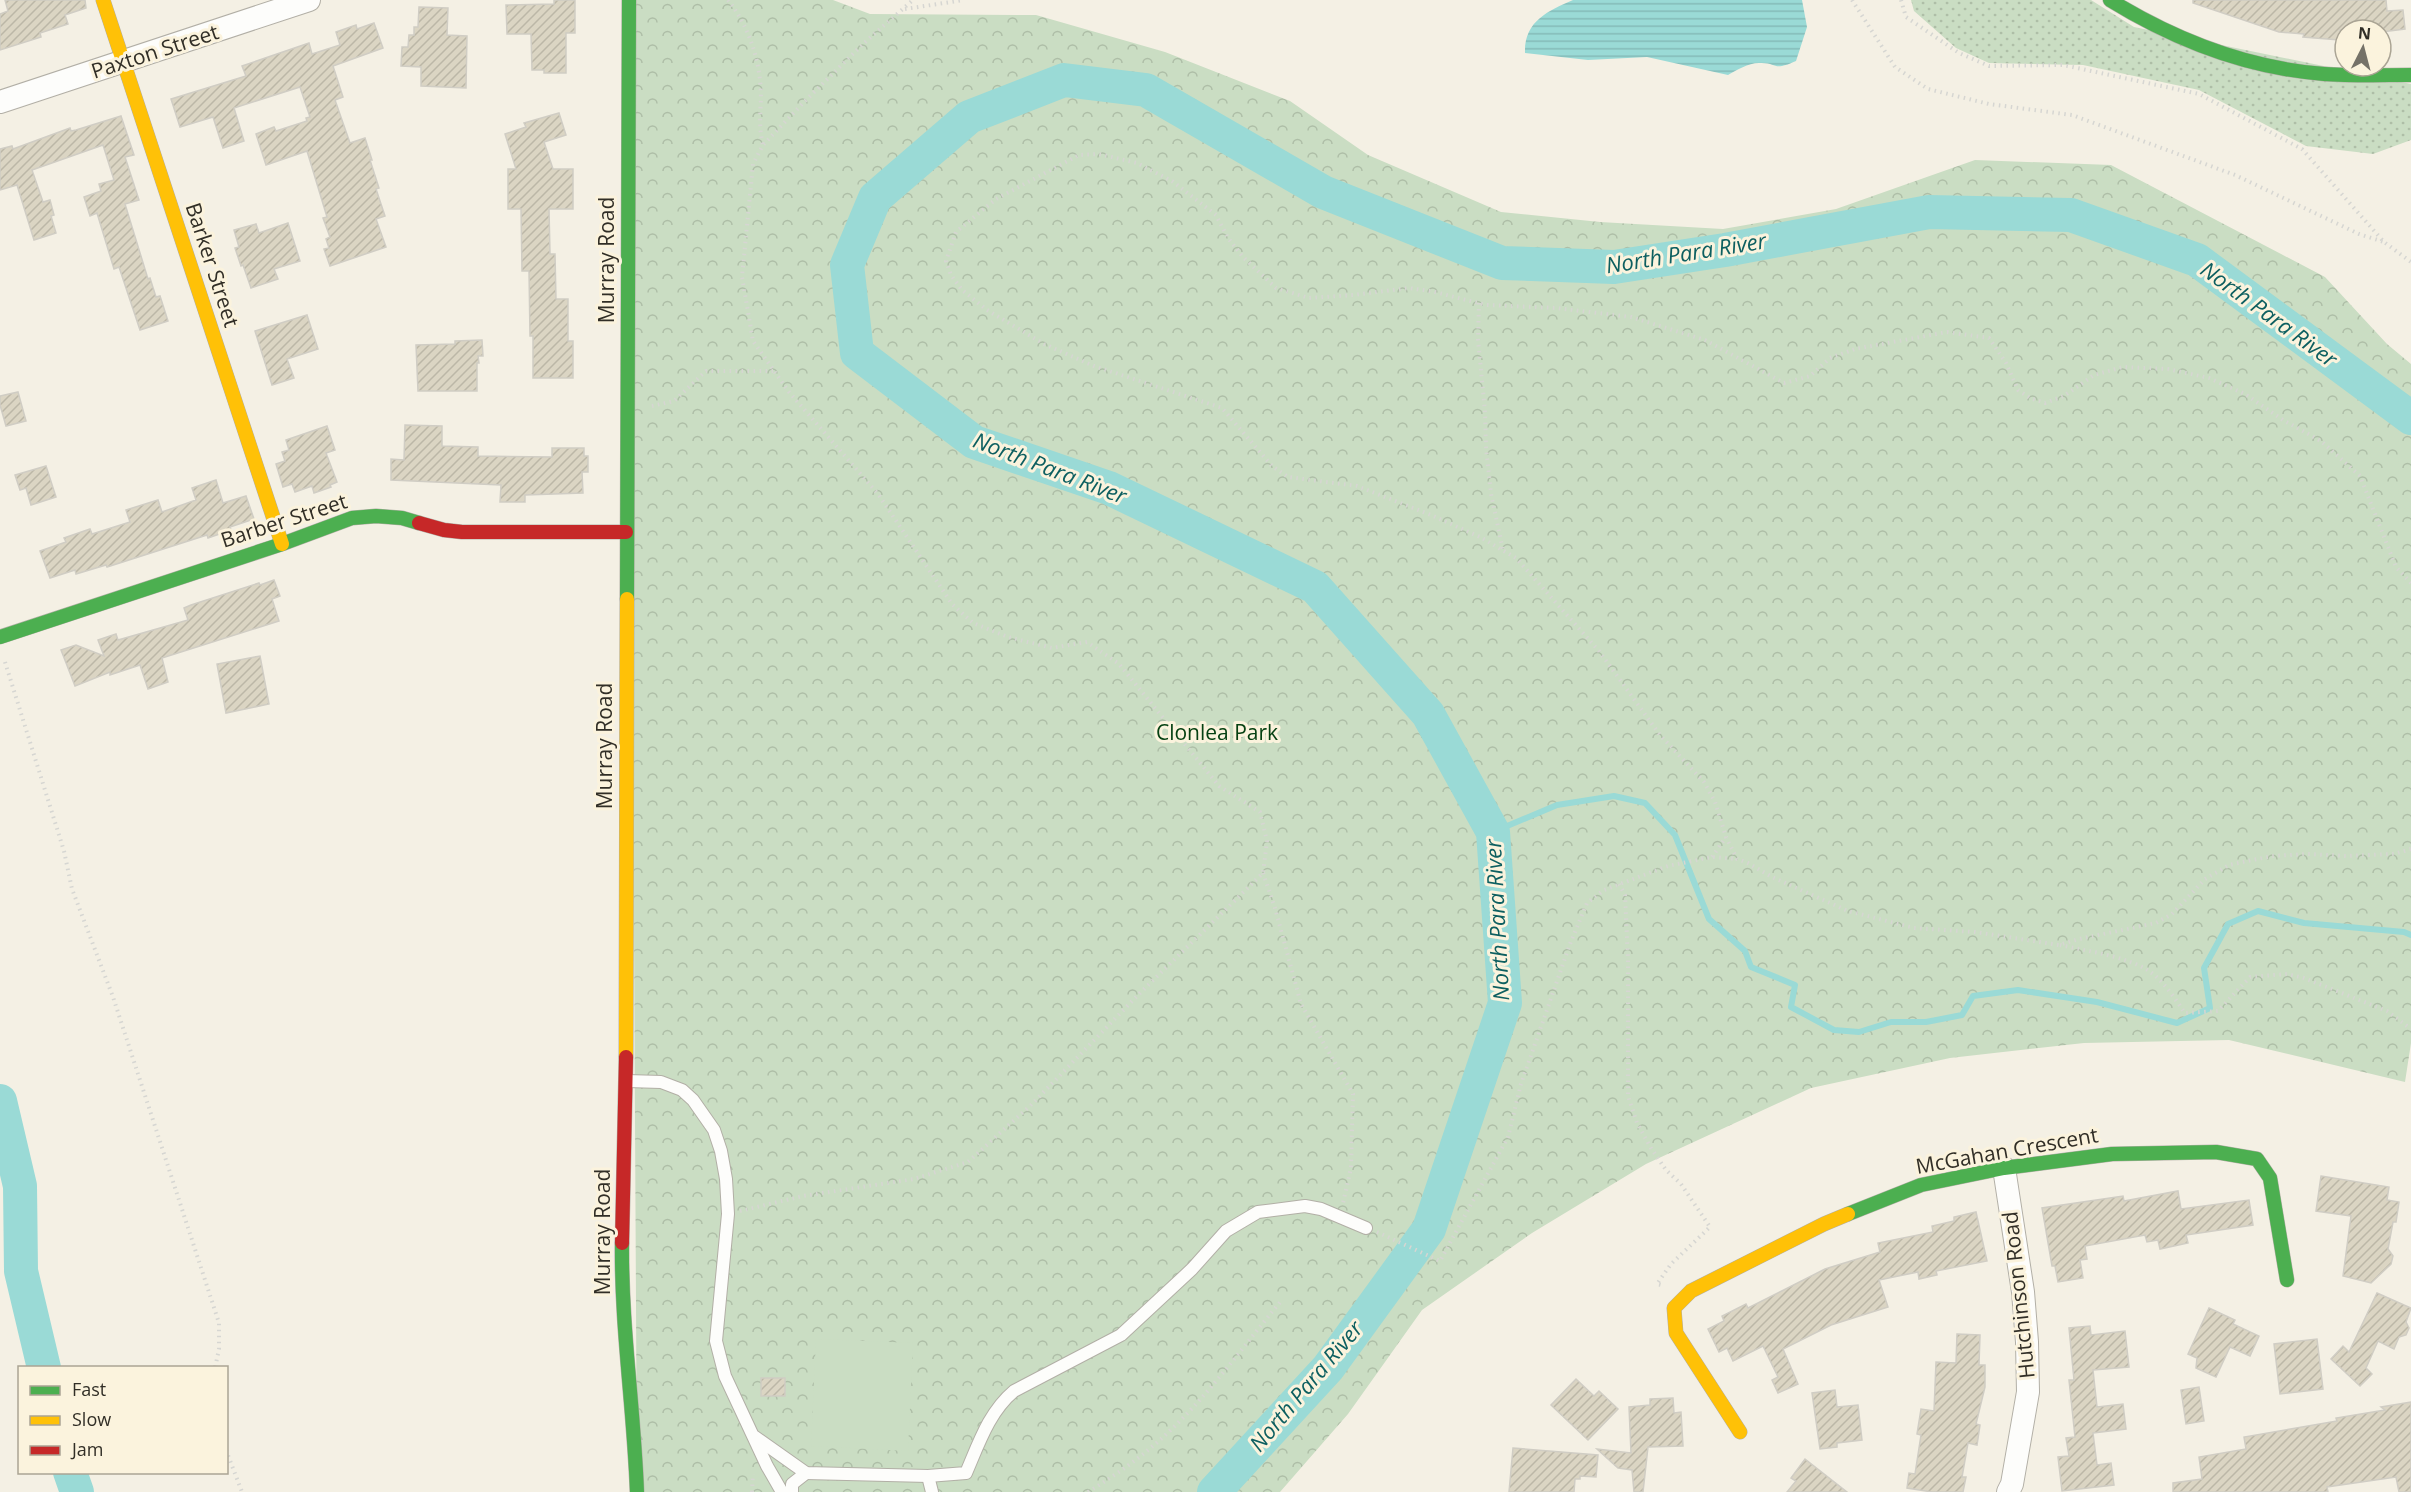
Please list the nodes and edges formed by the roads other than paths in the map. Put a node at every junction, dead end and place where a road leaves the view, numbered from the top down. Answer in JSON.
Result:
{"nodes":[{"id":1,"x":103,"y":0,"type":"edge"},
{"id":2,"x":309,"y":0,"type":"edge"},
{"id":3,"x":630,"y":0,"type":"edge"},
{"id":4,"x":2110,"y":0,"type":"edge"},
{"id":5,"x":122,"y":63,"type":"junction"},
{"id":6,"x":2411,"y":75,"type":"edge"},
{"id":7,"x":0,"y":102,"type":"edge"},
{"id":8,"x":626,"y":532,"type":"junction"},
{"id":9,"x":282,"y":544,"type":"junction"},
{"id":10,"x":0,"y":637,"type":"edge"},
{"id":11,"x":626,"y":1081,"type":"junction"},
{"id":12,"x":2004,"y":1168,"type":"junction"},
{"id":13,"x":1366,"y":1228,"type":"road end"},
{"id":14,"x":2287,"y":1280,"type":"dead end"},
{"id":15,"x":1740,"y":1432,"type":"dead end"},
{"id":16,"x":755,"y":1437,"type":"junction"},
{"id":17,"x":806,"y":1473,"type":"junction"},
{"id":18,"x":928,"y":1476,"type":"junction"},
{"id":19,"x":637,"y":1492,"type":"edge"},
{"id":20,"x":782,"y":1492,"type":"edge"},
{"id":21,"x":792,"y":1492,"type":"edge"},
{"id":22,"x":932,"y":1492,"type":"edge"},
{"id":23,"x":2008,"y":1492,"type":"edge"}],
"edges":[{"from":1,"to":5,"type":"street","name":"Barker Street"},
{"from":2,"to":5,"type":"street","name":"Paxton Street"},
{"from":3,"to":8,"type":"street","name":"Murray Road"},
{"from":4,"to":6,"type":"street"},
{"from":5,"to":7,"type":"street","name":"Paxton Street"},
{"from":5,"to":9,"type":"street","name":"Barker Street"},
{"from":8,"to":9,"type":"street","name":"Barber Street"},
{"from":8,"to":11,"type":"street","name":"Murray Road"},
{"from":9,"to":10,"type":"street","name":"Barber Street"},
{"from":11,"to":16,"type":"lane"},
{"from":11,"to":19,"type":"street","name":"Murray Road"},
{"from":12,"to":14,"type":"street","name":"McGahan Crescent"},
{"from":12,"to":15,"type":"street","name":"McGahan Crescent"},
{"from":12,"to":23,"type":"street","name":"Hutchinson Road"},
{"from":13,"to":18,"type":"lane"},
{"from":16,"to":17,"type":"lane"},
{"from":16,"to":20,"type":"lane"},
{"from":17,"to":18,"type":"lane"},
{"from":17,"to":21,"type":"lane"},
{"from":18,"to":22,"type":"lane"}]}
